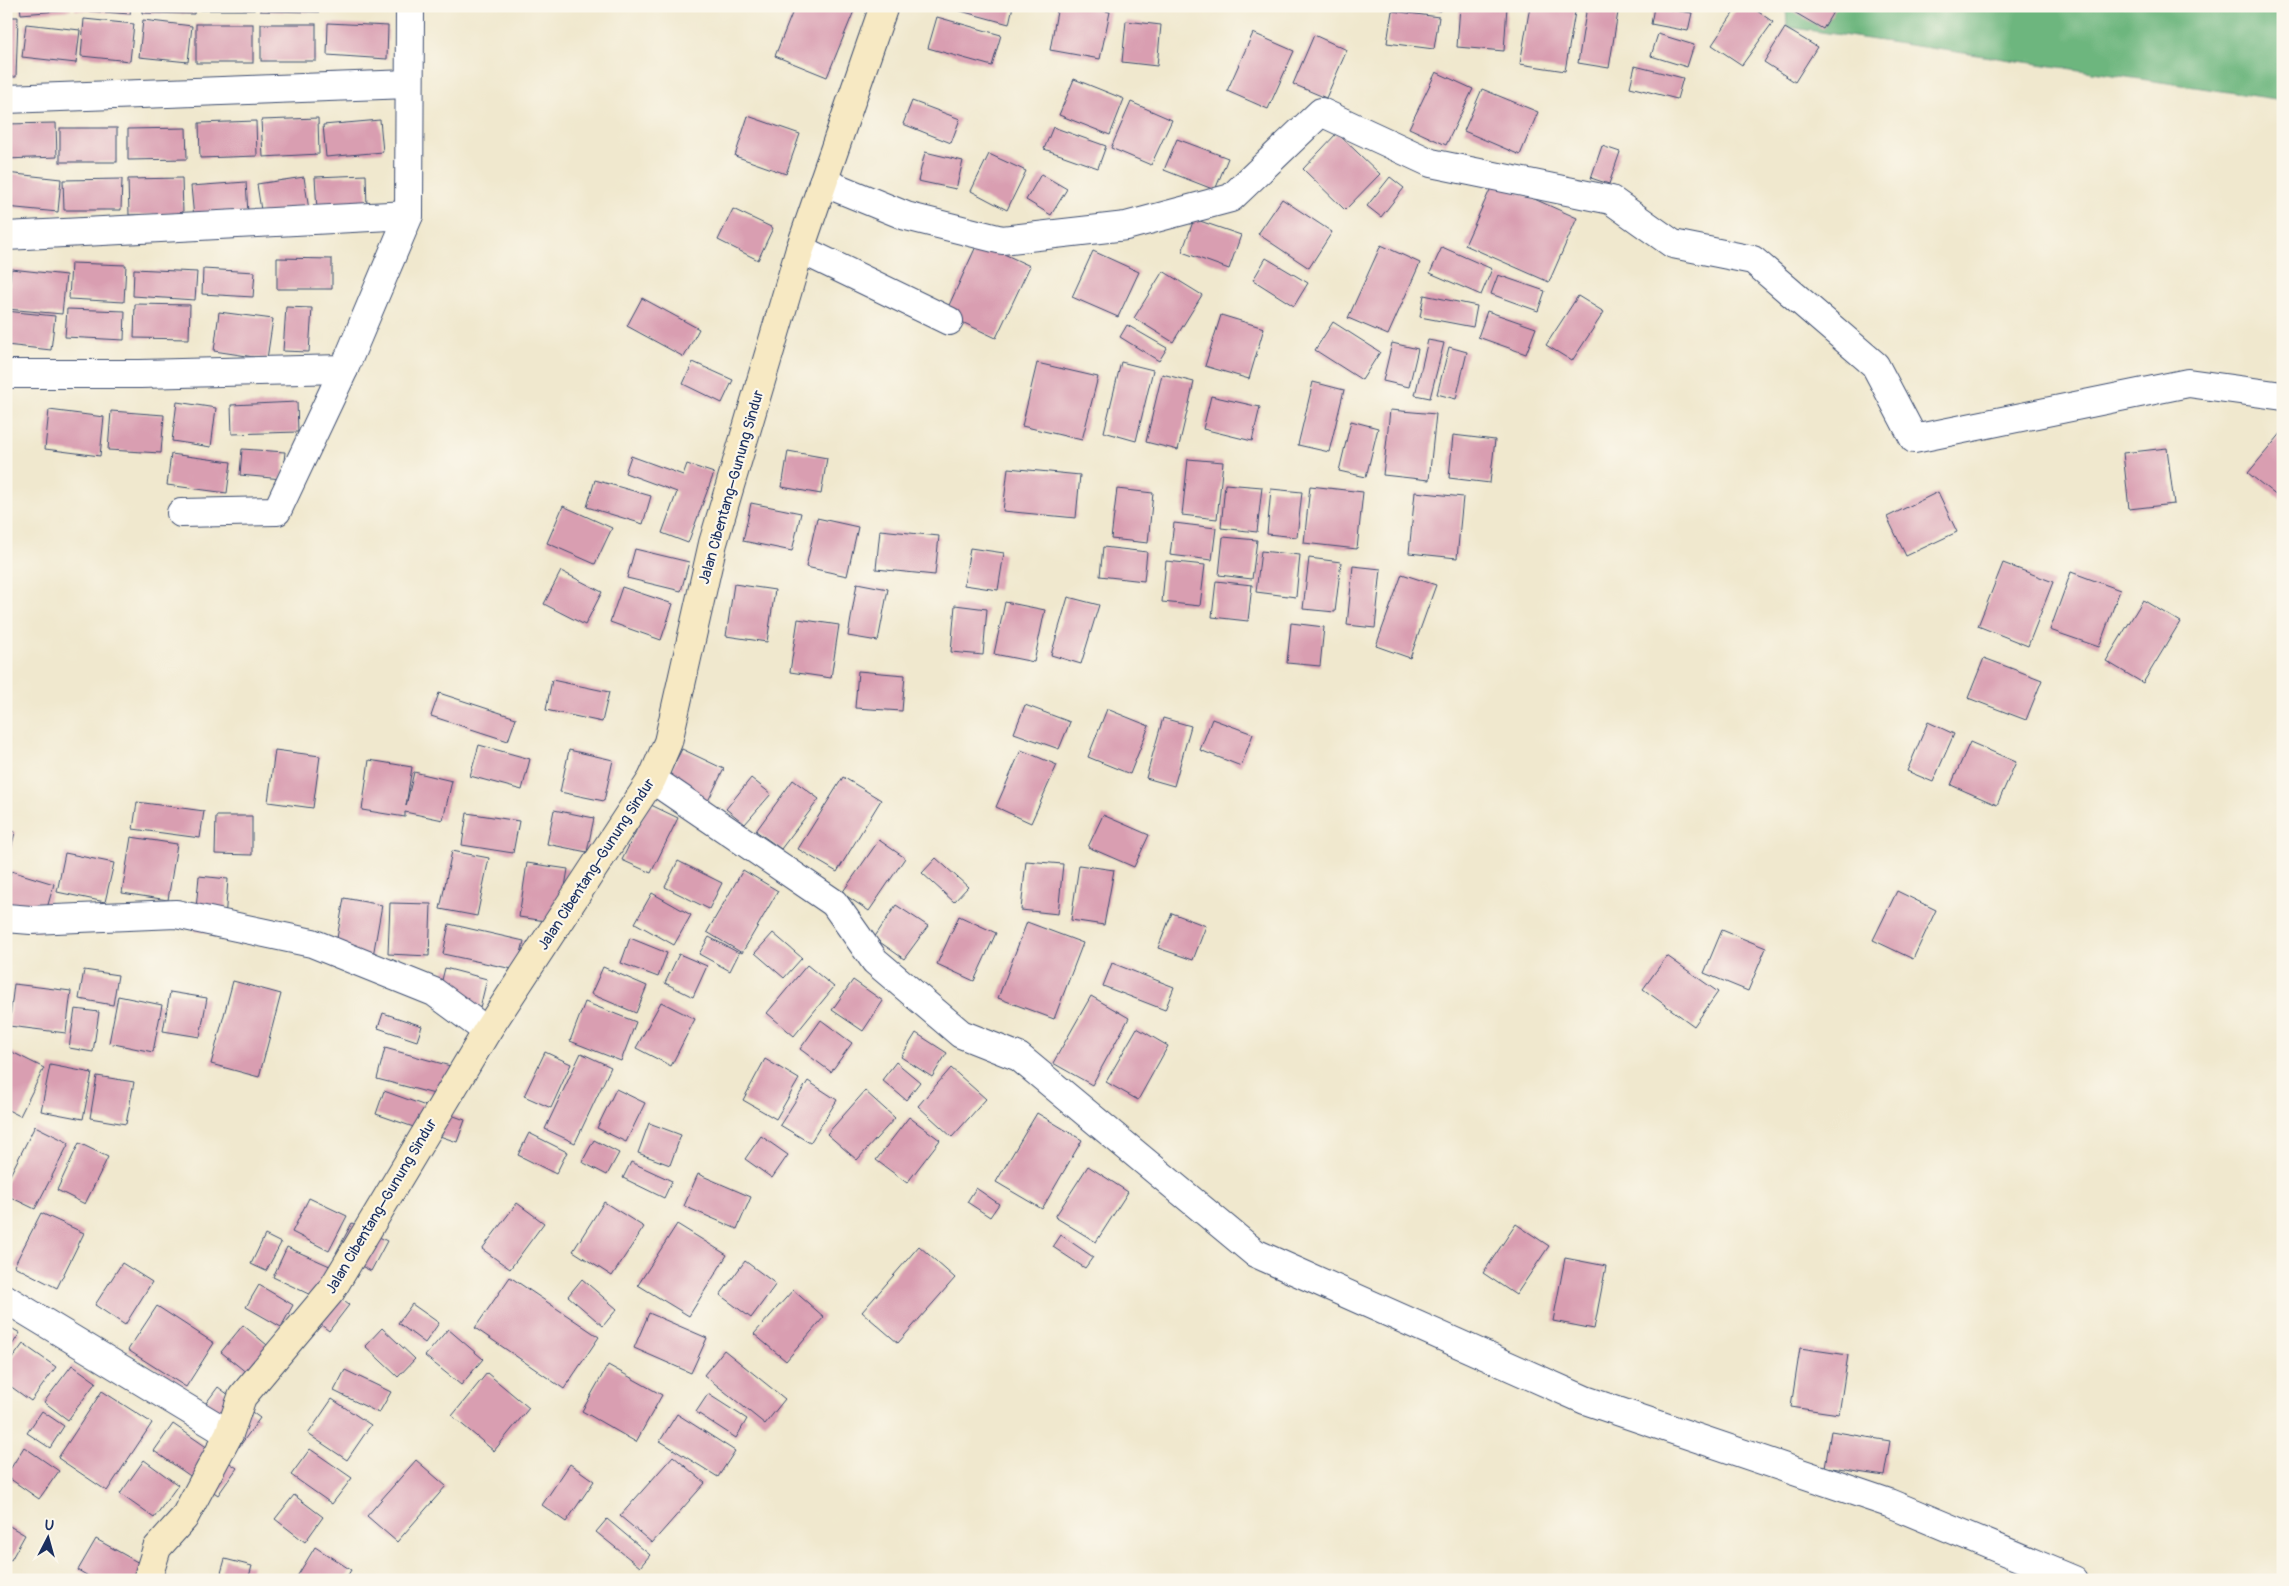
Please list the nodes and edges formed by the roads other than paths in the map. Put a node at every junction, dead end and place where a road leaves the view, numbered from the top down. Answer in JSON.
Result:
{"nodes":[{"id":1,"x":410,"y":6,"type":"edge"},
{"id":2,"x":884,"y":6,"type":"edge"},
{"id":3,"x":409,"y":84,"type":"junction"},
{"id":4,"x":6,"y":99,"type":"edge"},
{"id":5,"x":823,"y":182,"type":"junction"},
{"id":6,"x":409,"y":215,"type":"junction"},
{"id":7,"x":6,"y":236,"type":"edge"},
{"id":8,"x":800,"y":249,"type":"junction"},
{"id":9,"x":949,"y":321,"type":"dead end"},
{"id":10,"x":344,"y":369,"type":"junction"},
{"id":11,"x":6,"y":374,"type":"edge"},
{"id":12,"x":2283,"y":396,"type":"edge"},
{"id":13,"x":181,"y":513,"type":"dead end"},
{"id":14,"x":652,"y":779,"type":"junction"},
{"id":15,"x":6,"y":918,"type":"edge"},
{"id":16,"x":487,"y":1031,"type":"junction"},
{"id":17,"x":6,"y":1299,"type":"edge"},
{"id":18,"x":229,"y":1434,"type":"junction"},
{"id":19,"x":147,"y":1580,"type":"edge"},
{"id":20,"x":2074,"y":1580,"type":"edge"}],
"edges":[{"from":1,"to":3,"type":"street"},
{"from":2,"to":5,"type":"street","name":"Jalan Cibentang–Gunung Sindur"},
{"from":3,"to":4,"type":"street"},
{"from":3,"to":6,"type":"street"},
{"from":5,"to":8,"type":"street","name":"Jalan Cibentang–Gunung Sindur"},
{"from":5,"to":12,"type":"street"},
{"from":6,"to":7,"type":"street"},
{"from":6,"to":10,"type":"street"},
{"from":8,"to":9,"type":"street"},
{"from":8,"to":14,"type":"street","name":"Jalan Cibentang–Gunung Sindur"},
{"from":10,"to":11,"type":"street"},
{"from":10,"to":13,"type":"street"},
{"from":14,"to":16,"type":"street","name":"Jalan Cibentang–Gunung Sindur"},
{"from":14,"to":20,"type":"street"},
{"from":15,"to":16,"type":"street"},
{"from":16,"to":18,"type":"street","name":"Jalan Cibentang–Gunung Sindur"},
{"from":17,"to":18,"type":"street"},
{"from":18,"to":19,"type":"street","name":"Jalan Cibentang–Gunung Sindur"}]}
